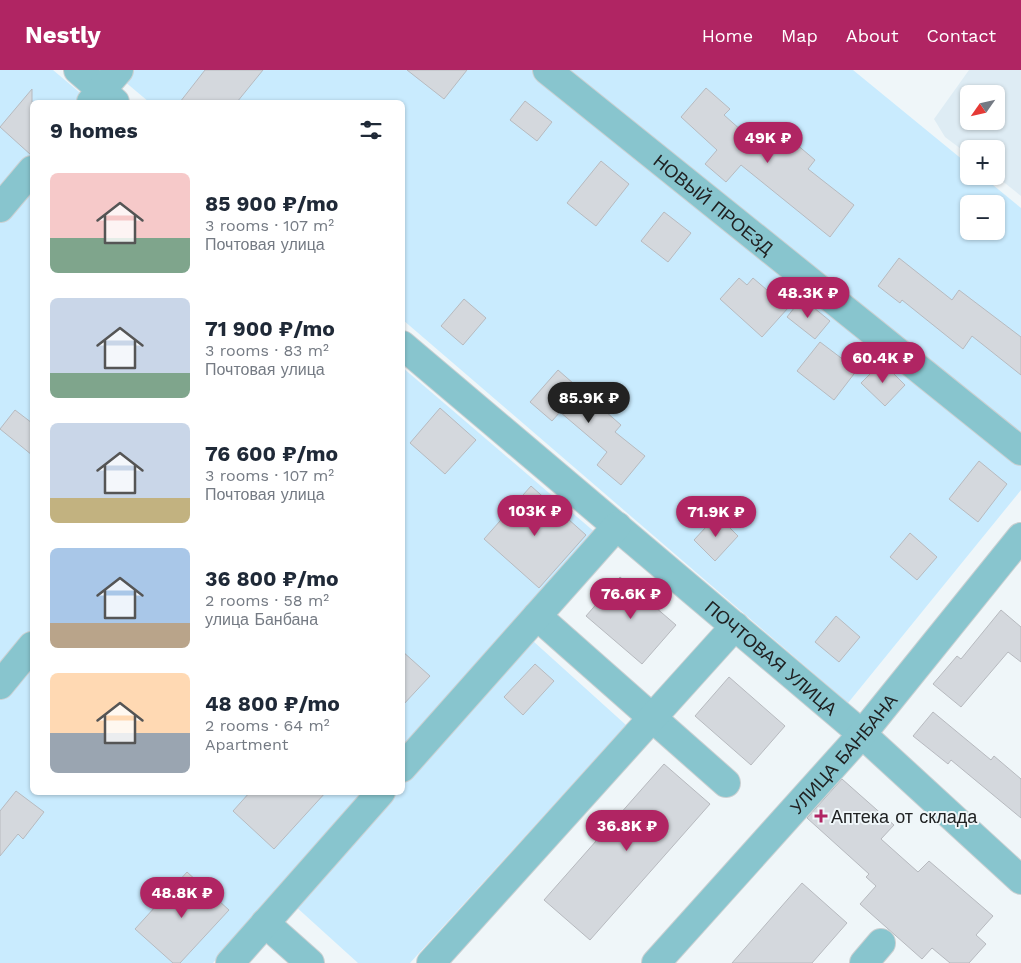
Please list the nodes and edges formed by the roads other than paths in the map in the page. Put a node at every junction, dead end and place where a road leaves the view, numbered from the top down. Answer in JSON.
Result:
{"nodes":[{"id":1,"x":78,"y":70,"type":"edge"},
{"id":2,"x":119,"y":70,"type":"edge"},
{"id":3,"x":546,"y":70,"type":"edge"},
{"id":4,"x":103,"y":99,"type":"edge"},
{"id":5,"x":30,"y":172,"type":"edge"},
{"id":6,"x":0,"y":208,"type":"edge"},
{"id":7,"x":405,"y":348,"type":"edge"},
{"id":8,"x":1021,"y":451,"type":"edge"},
{"id":9,"x":617,"y":526,"type":"junction"},
{"id":10,"x":1021,"y":537,"type":"edge"},
{"id":11,"x":537,"y":616,"type":"junction"},
{"id":12,"x":735,"y":626,"type":"junction"},
{"id":13,"x":30,"y":648,"type":"edge"},
{"id":14,"x":0,"y":685,"type":"edge"},
{"id":15,"x":652,"y":717,"type":"junction"},
{"id":16,"x":862,"y":734,"type":"junction"},
{"id":17,"x":405,"y":765,"type":"edge"},
{"id":18,"x":726,"y":783,"type":"dead end"},
{"id":19,"x":378,"y":795,"type":"edge"},
{"id":20,"x":1021,"y":880,"type":"edge"},
{"id":21,"x":266,"y":923,"type":"junction"},
{"id":22,"x":230,"y":963,"type":"edge"},
{"id":23,"x":310,"y":963,"type":"edge"},
{"id":24,"x":431,"y":963,"type":"edge"},
{"id":25,"x":656,"y":963,"type":"edge"}],
"edges":[{"from":1,"to":4,"type":"street"},
{"from":2,"to":4,"type":"street"},
{"from":3,"to":8,"type":"street","name":"НОВЫЙ ПРОЕЗД"},
{"from":5,"to":6,"type":"street"},
{"from":7,"to":9,"type":"street","name":"ПОЧТОВАЯ УЛИЦА"},
{"from":9,"to":11,"type":"street"},
{"from":9,"to":12,"type":"street","name":"ПОЧТОВАЯ УЛИЦА"},
{"from":10,"to":16,"type":"street","name":"УЛИЦА БАНБАНА"},
{"from":11,"to":15,"type":"street"},
{"from":11,"to":17,"type":"street"},
{"from":12,"to":15,"type":"street"},
{"from":12,"to":16,"type":"street","name":"ПОЧТОВАЯ УЛИЦА"},
{"from":13,"to":14,"type":"street"},
{"from":15,"to":18,"type":"street"},
{"from":15,"to":24,"type":"street"},
{"from":16,"to":20,"type":"street","name":"ПОЧТОВАЯ УЛИЦА"},
{"from":16,"to":25,"type":"street","name":"УЛИЦА БАНБАНА"},
{"from":19,"to":21,"type":"street"},
{"from":21,"to":22,"type":"street"},
{"from":21,"to":23,"type":"street"}]}
